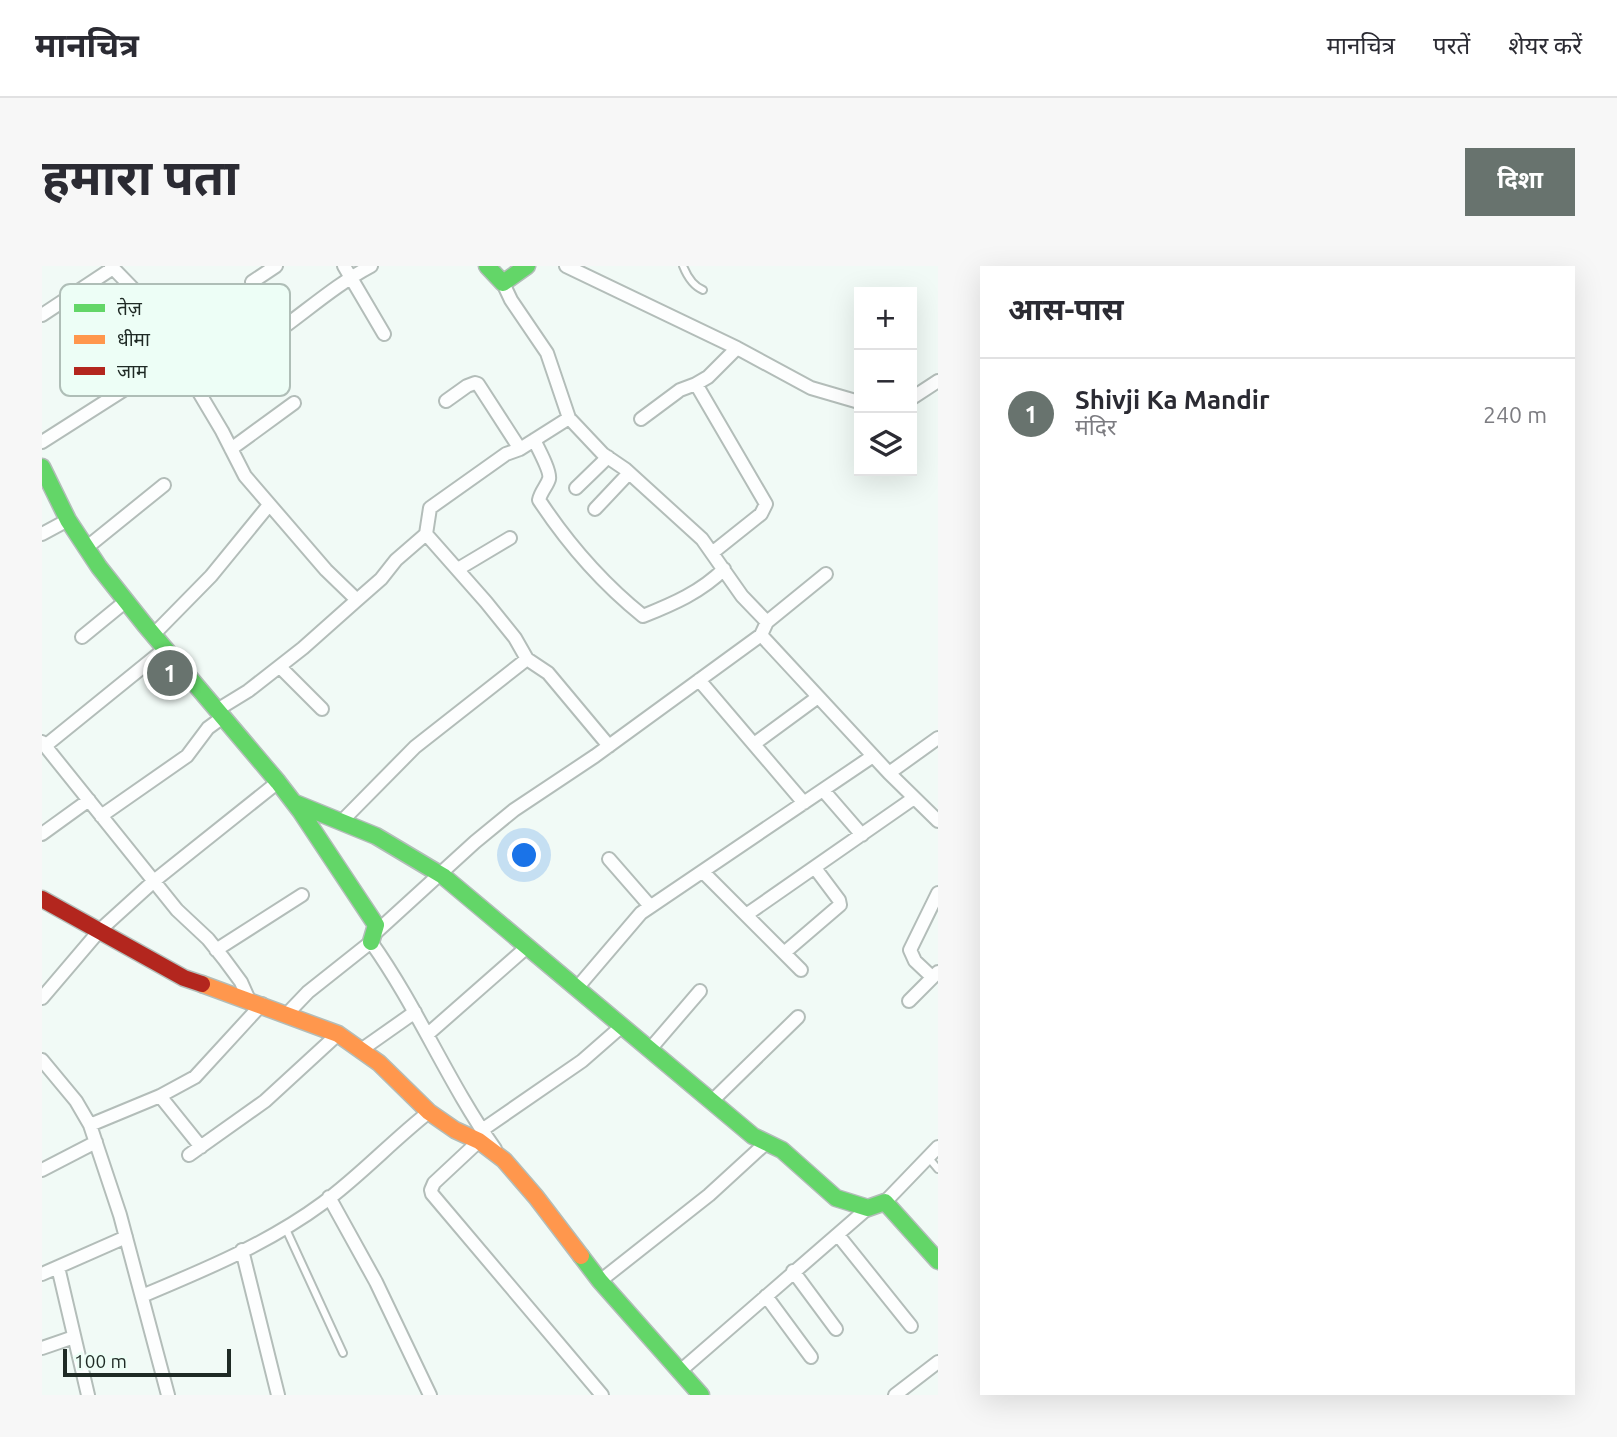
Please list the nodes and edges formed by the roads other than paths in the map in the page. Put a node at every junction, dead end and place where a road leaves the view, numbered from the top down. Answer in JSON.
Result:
{"nodes":[{"id":1,"x":276,"y":266,"type":"edge"},
{"id":2,"x":371,"y":266,"type":"edge"},
{"id":3,"x":488,"y":266,"type":"edge"},
{"id":4,"x":527,"y":266,"type":"edge"},
{"id":5,"x":566,"y":266,"type":"edge"},
{"id":6,"x":683,"y":266,"type":"edge"},
{"id":7,"x":112,"y":267,"type":"edge"},
{"id":8,"x":347,"y":271,"type":"edge"},
{"id":9,"x":252,"y":282,"type":"dead end"},
{"id":10,"x":503,"y":283,"type":"junction"},
{"id":11,"x":87,"y":284,"type":"edge"},
{"id":12,"x":128,"y":284,"type":"edge"},
{"id":13,"x":703,"y":290,"type":"dead end"},
{"id":14,"x":60,"y":303,"type":"edge"},
{"id":15,"x":42,"y":315,"type":"edge"},
{"id":16,"x":290,"y":320,"type":"edge"},
{"id":17,"x":384,"y":334,"type":"dead end"},
{"id":18,"x":737,"y":348,"type":"junction"},
{"id":19,"x":938,"y":381,"type":"edge"},
{"id":20,"x":696,"y":384,"type":"junction"},
{"id":21,"x":917,"y":395,"type":"edge"},
{"id":22,"x":114,"y":396,"type":"edge"},
{"id":23,"x":201,"y":396,"type":"edge"},
{"id":24,"x":446,"y":401,"type":"dead end"},
{"id":25,"x":854,"y":401,"type":"edge"},
{"id":26,"x":294,"y":403,"type":"dead end"},
{"id":27,"x":569,"y":418,"type":"junction"},
{"id":28,"x":640,"y":419,"type":"dead end"},
{"id":29,"x":534,"y":440,"type":"junction"},
{"id":30,"x":42,"y":442,"type":"edge"},
{"id":31,"x":231,"y":449,"type":"junction"},
{"id":32,"x":520,"y":449,"type":"junction"},
{"id":33,"x":608,"y":457,"type":"junction"},
{"id":34,"x":42,"y":467,"type":"edge"},
{"id":35,"x":629,"y":473,"type":"junction"},
{"id":36,"x":164,"y":485,"type":"dead end"},
{"id":37,"x":576,"y":488,"type":"dead end"},
{"id":38,"x":269,"y":505,"type":"junction"},
{"id":39,"x":595,"y":509,"type":"dead end"},
{"id":40,"x":68,"y":520,"type":"junction"},
{"id":41,"x":42,"y":534,"type":"edge"},
{"id":42,"x":426,"y":534,"type":"junction"},
{"id":43,"x":510,"y":538,"type":"dead end"},
{"id":44,"x":86,"y":548,"type":"junction"},
{"id":45,"x":712,"y":553,"type":"junction"},
{"id":46,"x":458,"y":569,"type":"junction"},
{"id":47,"x":724,"y":569,"type":"junction"},
{"id":48,"x":825,"y":574,"type":"dead end"},
{"id":49,"x":357,"y":600,"type":"junction"},
{"id":50,"x":126,"y":601,"type":"junction"},
{"id":51,"x":767,"y":622,"type":"junction"},
{"id":52,"x":154,"y":634,"type":"junction"},
{"id":53,"x":761,"y":635,"type":"junction"},
{"id":54,"x":82,"y":637,"type":"dead end"},
{"id":55,"x":166,"y":648,"type":"junction"},
{"id":56,"x":527,"y":659,"type":"junction"},
{"id":57,"x":280,"y":667,"type":"junction"},
{"id":58,"x":699,"y":680,"type":"junction"},
{"id":59,"x":818,"y":697,"type":"junction"},
{"id":60,"x":323,"y":709,"type":"dead end"},
{"id":61,"x":220,"y":714,"type":"junction"},
{"id":62,"x":938,"y":738,"type":"edge"},
{"id":63,"x":44,"y":744,"type":"edge"},
{"id":64,"x":754,"y":744,"type":"junction"},
{"id":65,"x":609,"y":746,"type":"junction"},
{"id":66,"x":873,"y":756,"type":"junction"},
{"id":67,"x":889,"y":773,"type":"junction"},
{"id":68,"x":278,"y":782,"type":"junction"},
{"id":69,"x":823,"y":790,"type":"junction"},
{"id":70,"x":915,"y":798,"type":"junction"},
{"id":71,"x":89,"y":800,"type":"junction"},
{"id":72,"x":295,"y":803,"type":"junction"},
{"id":73,"x":804,"y":803,"type":"junction"},
{"id":74,"x":101,"y":816,"type":"junction"},
{"id":75,"x":938,"y":821,"type":"edge"},
{"id":76,"x":341,"y":822,"type":"junction"},
{"id":77,"x":42,"y":834,"type":"edge"},
{"id":78,"x":862,"y":835,"type":"junction"},
{"id":79,"x":609,"y":859,"type":"dead end"},
{"id":80,"x":815,"y":868,"type":"junction"},
{"id":81,"x":703,"y":872,"type":"junction"},
{"id":82,"x":440,"y":874,"type":"junction"},
{"id":83,"x":154,"y":881,"type":"junction"},
{"id":84,"x":938,"y":893,"type":"edge"},
{"id":85,"x":302,"y":895,"type":"dead end"},
{"id":86,"x":42,"y":899,"type":"edge"},
{"id":87,"x":650,"y":906,"type":"junction"},
{"id":88,"x":746,"y":915,"type":"junction"},
{"id":89,"x":100,"y":930,"type":"junction"},
{"id":90,"x":372,"y":939,"type":"junction"},
{"id":91,"x":527,"y":947,"type":"junction"},
{"id":92,"x":216,"y":950,"type":"junction"},
{"id":93,"x":784,"y":953,"type":"junction"},
{"id":94,"x":801,"y":970,"type":"dead end"},
{"id":95,"x":935,"y":975,"type":"edge"},
{"id":96,"x":577,"y":988,"type":"junction"},
{"id":97,"x":699,"y":991,"type":"dead end"},
{"id":98,"x":42,"y":998,"type":"edge"},
{"id":99,"x":909,"y":1001,"type":"dead end"},
{"id":100,"x":256,"y":1002,"type":"junction"},
{"id":101,"x":415,"y":1012,"type":"junction"},
{"id":102,"x":287,"y":1014,"type":"junction"},
{"id":103,"x":798,"y":1017,"type":"dead end"},
{"id":104,"x":622,"y":1026,"type":"junction"},
{"id":105,"x":338,"y":1034,"type":"junction"},
{"id":106,"x":428,"y":1034,"type":"junction"},
{"id":107,"x":651,"y":1048,"type":"junction"},
{"id":108,"x":360,"y":1050,"type":"junction"},
{"id":109,"x":42,"y":1060,"type":"edge"},
{"id":110,"x":160,"y":1096,"type":"junction"},
{"id":111,"x":712,"y":1101,"type":"junction"},
{"id":112,"x":429,"y":1112,"type":"junction"},
{"id":113,"x":90,"y":1125,"type":"junction"},
{"id":114,"x":480,"y":1136,"type":"junction"},
{"id":115,"x":96,"y":1142,"type":"junction"},
{"id":116,"x":767,"y":1142,"type":"junction"},
{"id":117,"x":201,"y":1147,"type":"junction"},
{"id":118,"x":938,"y":1147,"type":"edge"},
{"id":119,"x":189,"y":1155,"type":"dead end"},
{"id":120,"x":928,"y":1157,"type":"junction"},
{"id":121,"x":938,"y":1169,"type":"edge"},
{"id":122,"x":42,"y":1170,"type":"edge"},
{"id":123,"x":329,"y":1197,"type":"junction"},
{"id":124,"x":885,"y":1202,"type":"junction"},
{"id":125,"x":868,"y":1208,"type":"junction"},
{"id":126,"x":285,"y":1227,"type":"junction"},
{"id":127,"x":838,"y":1235,"type":"junction"},
{"id":128,"x":126,"y":1237,"type":"junction"},
{"id":129,"x":242,"y":1250,"type":"junction"},
{"id":130,"x":938,"y":1261,"type":"edge"},
{"id":131,"x":58,"y":1267,"type":"junction"},
{"id":132,"x":793,"y":1271,"type":"junction"},
{"id":133,"x":42,"y":1274,"type":"edge"},
{"id":134,"x":600,"y":1281,"type":"junction"},
{"id":135,"x":142,"y":1296,"type":"junction"},
{"id":136,"x":766,"y":1296,"type":"junction"},
{"id":137,"x":911,"y":1326,"type":"dead end"},
{"id":138,"x":836,"y":1329,"type":"dead end"},
{"id":139,"x":75,"y":1338,"type":"junction"},
{"id":140,"x":42,"y":1348,"type":"edge"},
{"id":141,"x":343,"y":1353,"type":"dead end"},
{"id":142,"x":811,"y":1357,"type":"dead end"},
{"id":143,"x":938,"y":1362,"type":"edge"},
{"id":144,"x":679,"y":1372,"type":"junction"},
{"id":145,"x":88,"y":1395,"type":"edge"},
{"id":146,"x":168,"y":1395,"type":"edge"},
{"id":147,"x":278,"y":1395,"type":"edge"},
{"id":148,"x":430,"y":1395,"type":"edge"},
{"id":149,"x":602,"y":1395,"type":"edge"},
{"id":150,"x":701,"y":1395,"type":"edge"},
{"id":151,"x":895,"y":1395,"type":"edge"}],
"edges":[{"from":1,"to":9,"type":"street"},
{"from":2,"to":8,"type":"street"},
{"from":3,"to":10,"type":"street"},
{"from":4,"to":10,"type":"street"},
{"from":5,"to":18,"type":"street"},
{"from":6,"to":13,"type":"lane"},
{"from":7,"to":11,"type":"street"},
{"from":7,"to":12,"type":"street"},
{"from":8,"to":16,"type":"street"},
{"from":8,"to":17,"type":"street"},
{"from":10,"to":27,"type":"street"},
{"from":14,"to":15,"type":"street"},
{"from":18,"to":20,"type":"street"},
{"from":18,"to":25,"type":"street"},
{"from":19,"to":21,"type":"street"},
{"from":20,"to":28,"type":"street"},
{"from":20,"to":45,"type":"street"},
{"from":22,"to":30,"type":"street"},
{"from":23,"to":31,"type":"street"},
{"from":24,"to":32,"type":"street"},
{"from":26,"to":31,"type":"street"},
{"from":27,"to":29,"type":"street"},
{"from":27,"to":33,"type":"street"},
{"from":29,"to":32,"type":"street"},
{"from":29,"to":47,"type":"street"},
{"from":31,"to":38,"type":"street"},
{"from":32,"to":42,"type":"street"},
{"from":33,"to":35,"type":"street"},
{"from":33,"to":37,"type":"street"},
{"from":34,"to":40,"type":"street"},
{"from":35,"to":39,"type":"street"},
{"from":35,"to":45,"type":"street"},
{"from":36,"to":44,"type":"street"},
{"from":38,"to":49,"type":"street"},
{"from":38,"to":52,"type":"street"},
{"from":40,"to":41,"type":"street"},
{"from":40,"to":44,"type":"street"},
{"from":42,"to":46,"type":"street"},
{"from":42,"to":49,"type":"street"},
{"from":43,"to":46,"type":"street"},
{"from":44,"to":50,"type":"street"},
{"from":45,"to":47,"type":"street"},
{"from":46,"to":56,"type":"street"},
{"from":47,"to":51,"type":"street"},
{"from":48,"to":51,"type":"street"},
{"from":49,"to":57,"type":"street"},
{"from":50,"to":52,"type":"street"},
{"from":50,"to":54,"type":"street"},
{"from":51,"to":53,"type":"street"},
{"from":52,"to":55,"type":"street"},
{"from":53,"to":58,"type":"street"},
{"from":53,"to":59,"type":"street"},
{"from":55,"to":61,"type":"street"},
{"from":55,"to":63,"type":"street"},
{"from":56,"to":65,"type":"street"},
{"from":56,"to":76,"type":"street"},
{"from":57,"to":60,"type":"street"},
{"from":57,"to":61,"type":"street"},
{"from":58,"to":64,"type":"street"},
{"from":58,"to":65,"type":"street"},
{"from":59,"to":64,"type":"street"},
{"from":59,"to":66,"type":"street"},
{"from":61,"to":68,"type":"street"},
{"from":61,"to":74,"type":"street"},
{"from":62,"to":67,"type":"street"},
{"from":63,"to":71,"type":"street"},
{"from":64,"to":73,"type":"street"},
{"from":65,"to":82,"type":"street"},
{"from":66,"to":67,"type":"street"},
{"from":66,"to":69,"type":"street"},
{"from":67,"to":70,"type":"street"},
{"from":68,"to":72,"type":"street"},
{"from":68,"to":83,"type":"street"},
{"from":69,"to":73,"type":"street"},
{"from":69,"to":78,"type":"street"},
{"from":70,"to":75,"type":"street"},
{"from":70,"to":78,"type":"street"},
{"from":71,"to":74,"type":"street"},
{"from":71,"to":77,"type":"street"},
{"from":72,"to":76,"type":"street"},
{"from":72,"to":90,"type":"street"},
{"from":73,"to":81,"type":"street"},
{"from":74,"to":83,"type":"street"},
{"from":76,"to":82,"type":"street"},
{"from":78,"to":80,"type":"street"},
{"from":79,"to":87,"type":"street"},
{"from":80,"to":88,"type":"street"},
{"from":80,"to":93,"type":"street"},
{"from":81,"to":87,"type":"street"},
{"from":81,"to":88,"type":"street"},
{"from":82,"to":90,"type":"street"},
{"from":82,"to":91,"type":"street"},
{"from":83,"to":89,"type":"street"},
{"from":83,"to":92,"type":"street"},
{"from":84,"to":95,"type":"street"},
{"from":85,"to":92,"type":"street"},
{"from":86,"to":89,"type":"street"},
{"from":87,"to":96,"type":"street"},
{"from":88,"to":93,"type":"street"},
{"from":89,"to":98,"type":"street"},
{"from":89,"to":100,"type":"street"},
{"from":90,"to":101,"type":"street"},
{"from":90,"to":102,"type":"street"},
{"from":91,"to":96,"type":"street"},
{"from":91,"to":106,"type":"street"},
{"from":92,"to":100,"type":"street"},
{"from":93,"to":94,"type":"street"},
{"from":95,"to":99,"type":"street"},
{"from":96,"to":104,"type":"street"},
{"from":97,"to":107,"type":"street"},
{"from":100,"to":102,"type":"street"},
{"from":100,"to":110,"type":"street"},
{"from":101,"to":106,"type":"street"},
{"from":101,"to":108,"type":"street"},
{"from":102,"to":105,"type":"street"},
{"from":103,"to":111,"type":"street"},
{"from":104,"to":107,"type":"street"},
{"from":104,"to":114,"type":"street"},
{"from":105,"to":108,"type":"street"},
{"from":105,"to":117,"type":"street"},
{"from":106,"to":114,"type":"street"},
{"from":107,"to":111,"type":"street"},
{"from":108,"to":112,"type":"street"},
{"from":109,"to":113,"type":"street"},
{"from":110,"to":113,"type":"street"},
{"from":110,"to":117,"type":"street"},
{"from":111,"to":116,"type":"street"},
{"from":112,"to":114,"type":"street"},
{"from":112,"to":123,"type":"street"},
{"from":113,"to":115,"type":"street"},
{"from":114,"to":134,"type":"street"},
{"from":114,"to":149,"type":"street"},
{"from":115,"to":122,"type":"street"},
{"from":115,"to":128,"type":"street"},
{"from":116,"to":125,"type":"street"},
{"from":116,"to":134,"type":"street"},
{"from":117,"to":119,"type":"street"},
{"from":118,"to":120,"type":"street"},
{"from":120,"to":121,"type":"lane"},
{"from":120,"to":124,"type":"street"},
{"from":123,"to":126,"type":"street"},
{"from":123,"to":148,"type":"street"},
{"from":124,"to":125,"type":"street"},
{"from":124,"to":130,"type":"street"},
{"from":125,"to":127,"type":"street"},
{"from":126,"to":129,"type":"street"},
{"from":126,"to":141,"type":"lane"},
{"from":127,"to":132,"type":"street"},
{"from":127,"to":137,"type":"street"},
{"from":128,"to":131,"type":"street"},
{"from":128,"to":135,"type":"street"},
{"from":129,"to":135,"type":"street"},
{"from":129,"to":147,"type":"street"},
{"from":131,"to":133,"type":"street"},
{"from":131,"to":139,"type":"street"},
{"from":132,"to":136,"type":"street"},
{"from":132,"to":138,"type":"street"},
{"from":134,"to":144,"type":"street"},
{"from":135,"to":146,"type":"street"},
{"from":136,"to":142,"type":"street"},
{"from":136,"to":144,"type":"street"},
{"from":139,"to":140,"type":"street"},
{"from":139,"to":145,"type":"street"},
{"from":143,"to":151,"type":"street"},
{"from":144,"to":150,"type":"street"}]}
